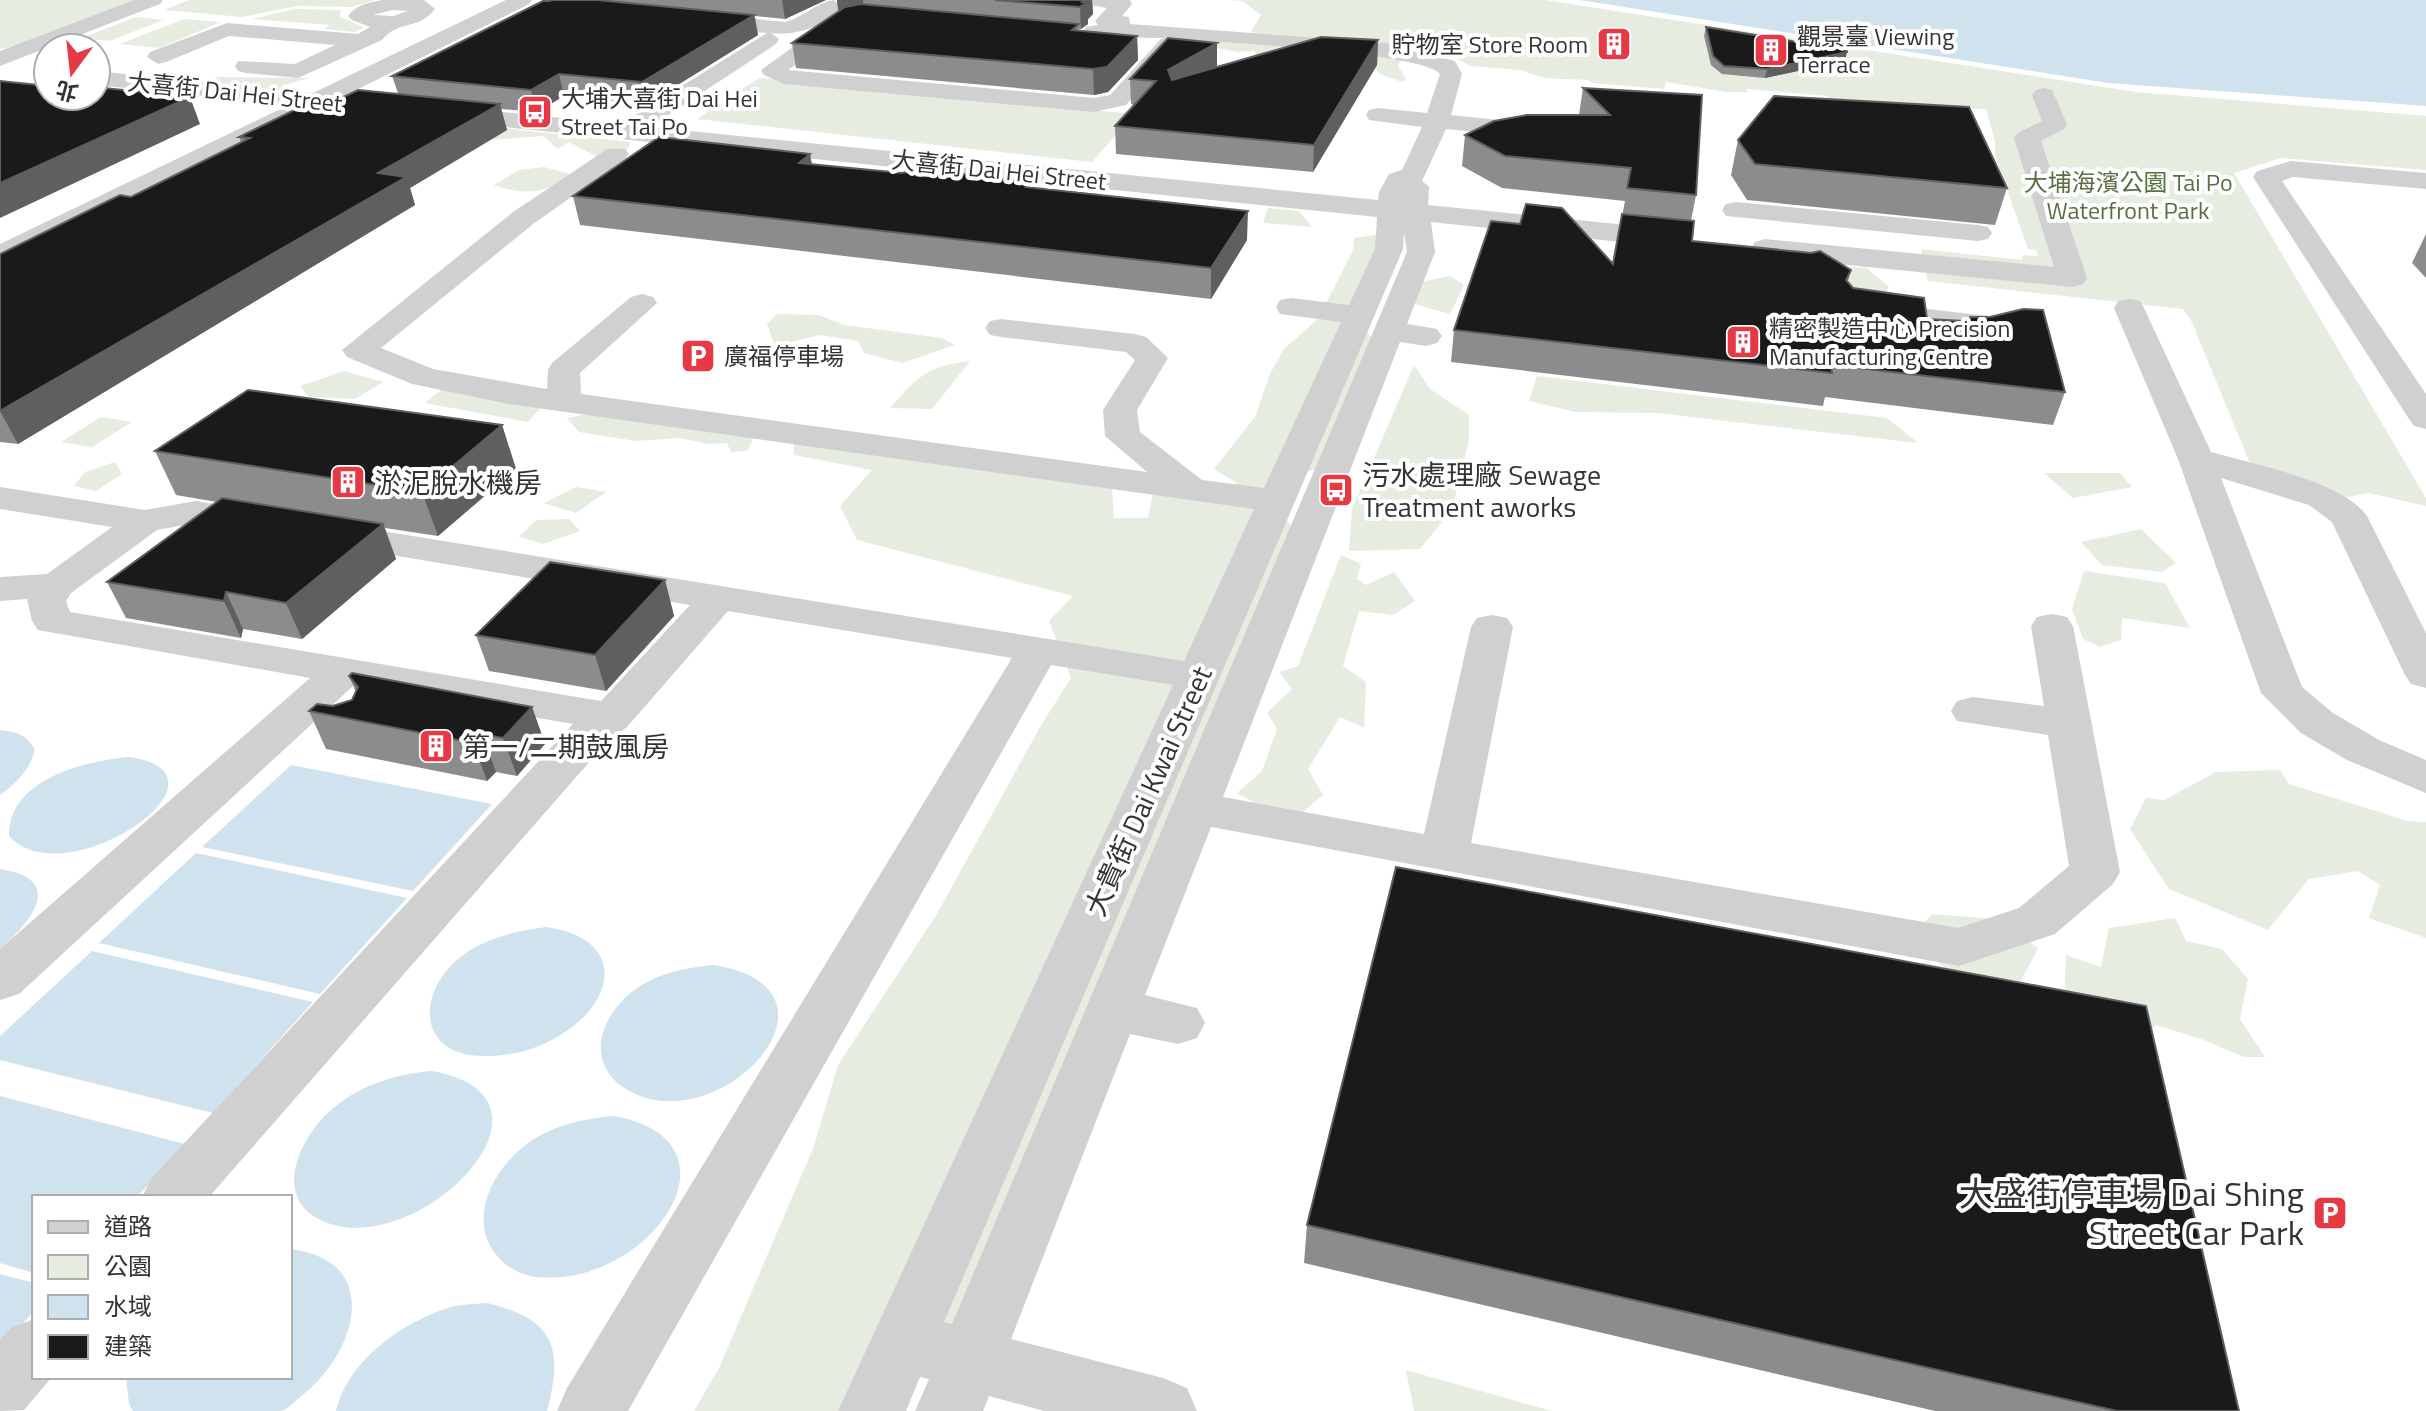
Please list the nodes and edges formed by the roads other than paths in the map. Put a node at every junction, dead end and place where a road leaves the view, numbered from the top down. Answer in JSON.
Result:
{"nodes":[{"id":1,"x":153,"y":0,"type":"edge"},
{"id":2,"x":522,"y":0,"type":"edge"},
{"id":3,"x":579,"y":0,"type":"edge"},
{"id":4,"x":842,"y":0,"type":"edge"},
{"id":5,"x":1092,"y":0,"type":"edge"},
{"id":6,"x":424,"y":7,"type":"edge"},
{"id":7,"x":864,"y":19,"type":"edge"},
{"id":8,"x":480,"y":20,"type":"junction"},
{"id":9,"x":1152,"y":25,"type":"junction"},
{"id":10,"x":768,"y":39,"type":"dead end"},
{"id":11,"x":1173,"y":40,"type":"junction"},
{"id":12,"x":362,"y":41,"type":"junction"},
{"id":13,"x":332,"y":55,"type":"junction"},
{"id":14,"x":147,"y":56,"type":"dead end"},
{"id":15,"x":206,"y":56,"type":"junction"},
{"id":16,"x":0,"y":59,"type":"edge"},
{"id":17,"x":0,"y":68,"type":"edge"},
{"id":18,"x":32,"y":72,"type":"edge"},
{"id":19,"x":112,"y":85,"type":"edge"},
{"id":20,"x":2044,"y":95,"type":"dead end"},
{"id":21,"x":317,"y":100,"type":"junction"},
{"id":22,"x":1378,"y":115,"type":"dead end"},
{"id":23,"x":1437,"y":121,"type":"junction"},
{"id":24,"x":218,"y":125,"type":"dead end"},
{"id":25,"x":1548,"y":132,"type":"edge"},
{"id":26,"x":620,"y":143,"type":"junction"},
{"id":27,"x":234,"y":169,"type":"edge"},
{"id":28,"x":174,"y":170,"type":"junction"},
{"id":29,"x":2426,"y":181,"type":"edge"},
{"id":30,"x":1407,"y":199,"type":"junction"},
{"id":31,"x":1736,"y":210,"type":"dead end"},
{"id":32,"x":1899,"y":230,"type":"junction"},
{"id":33,"x":0,"y":232,"type":"edge"},
{"id":34,"x":1978,"y":233,"type":"dead end"},
{"id":35,"x":1702,"y":242,"type":"edge"},
{"id":36,"x":1733,"y":245,"type":"edge"},
{"id":37,"x":0,"y":255,"type":"edge"},
{"id":38,"x":1908,"y":289,"type":"junction"},
{"id":39,"x":642,"y":303,"type":"dead end"},
{"id":40,"x":1291,"y":307,"type":"dead end"},
{"id":41,"x":2129,"y":308,"type":"dead end"},
{"id":42,"x":1856,"y":309,"type":"edge"},
{"id":43,"x":1391,"y":327,"type":"junction"},
{"id":44,"x":1001,"y":328,"type":"dead end"},
{"id":45,"x":2028,"y":330,"type":"edge"},
{"id":46,"x":564,"y":401,"type":"junction"},
{"id":47,"x":2426,"y":419,"type":"edge"},
{"id":48,"x":2196,"y":459,"type":"junction"},
{"id":49,"x":1192,"y":489,"type":"junction"},
{"id":50,"x":0,"y":498,"type":"edge"},
{"id":51,"x":1276,"y":501,"type":"junction"},
{"id":52,"x":145,"y":521,"type":"junction"},
{"id":53,"x":57,"y":585,"type":"junction"},
{"id":54,"x":0,"y":589,"type":"edge"},
{"id":55,"x":719,"y":597,"type":"junction"},
{"id":56,"x":2052,"y":626,"type":"dead end"},
{"id":57,"x":1492,"y":627,"type":"dead end"},
{"id":58,"x":1039,"y":649,"type":"junction"},
{"id":59,"x":344,"y":671,"type":"junction"},
{"id":60,"x":2426,"y":675,"type":"edge"},
{"id":61,"x":1198,"y":676,"type":"junction"},
{"id":62,"x":1973,"y":711,"type":"dead end"},
{"id":63,"x":292,"y":717,"type":"junction"},
{"id":64,"x":611,"y":717,"type":"junction"},
{"id":65,"x":2069,"y":723,"type":"junction"},
{"id":66,"x":349,"y":726,"type":"edge"},
{"id":67,"x":2426,"y":778,"type":"edge"},
{"id":68,"x":1195,"y":808,"type":"junction"},
{"id":69,"x":1444,"y":855,"type":"junction"},
{"id":70,"x":0,"y":980,"type":"edge"},
{"id":71,"x":1113,"y":1010,"type":"junction"},
{"id":72,"x":1178,"y":1023,"type":"dead end"},
{"id":73,"x":174,"y":1195,"type":"edge"},
{"id":74,"x":903,"y":1342,"type":"junction"},
{"id":75,"x":32,"y":1352,"type":"edge"},
{"id":76,"x":960,"y":1385,"type":"edge"},
{"id":77,"x":0,"y":1387,"type":"edge"},
{"id":78,"x":591,"y":1411,"type":"edge"},
{"id":79,"x":872,"y":1411,"type":"edge"},
{"id":80,"x":1163,"y":1411,"type":"edge"}],
"edges":[{"from":1,"to":16,"type":"street"},
{"from":2,"to":8,"type":"street"},
{"from":3,"to":4,"type":"street"},
{"from":5,"to":9,"type":"street"},
{"from":6,"to":8,"type":"street"},
{"from":6,"to":12,"type":"street"},
{"from":7,"to":11,"type":"street"},
{"from":8,"to":21,"type":"street"},
{"from":9,"to":11,"type":"street"},
{"from":9,"to":11,"type":"street"},
{"from":10,"to":26,"type":"street"},
{"from":11,"to":23,"type":"street"},
{"from":12,"to":13,"type":"street"},
{"from":12,"to":15,"type":"street"},
{"from":13,"to":15,"type":"street"},
{"from":13,"to":15,"type":"street"},
{"from":14,"to":15,"type":"street"},
{"from":17,"to":18,"type":"street"},
{"from":19,"to":21,"type":"street","name":"大喜街 Dai Hei Street"},
{"from":20,"to":38,"type":"street"},
{"from":21,"to":26,"type":"street","name":"大喜街 Dai Hei Street"},
{"from":21,"to":28,"type":"street"},
{"from":22,"to":23,"type":"street"},
{"from":23,"to":25,"type":"street"},
{"from":23,"to":30,"type":"street"},
{"from":24,"to":33,"type":"street"},
{"from":26,"to":30,"type":"street","name":"大喜街 Dai Hei Street"},
{"from":26,"to":46,"type":"street"},
{"from":27,"to":28,"type":"street"},
{"from":28,"to":37,"type":"street"},
{"from":29,"to":47,"type":"street"},
{"from":30,"to":35,"type":"street","name":"大喜街 Dai Hei Street"},
{"from":30,"to":43,"type":"street","name":"大貴街 Dai Kwai Street"},
{"from":31,"to":32,"type":"street"},
{"from":32,"to":34,"type":"street"},
{"from":32,"to":38,"type":"street"},
{"from":36,"to":38,"type":"street"},
{"from":38,"to":42,"type":"street"},
{"from":38,"to":45,"type":"street"},
{"from":39,"to":46,"type":"street"},
{"from":40,"to":43,"type":"street"},
{"from":41,"to":48,"type":"street"},
{"from":43,"to":51,"type":"street","name":"大貴街 Dai Kwai Street"},
{"from":43,"to":68,"type":"street","name":"大貴街 Dai Kwai Street"},
{"from":44,"to":49,"type":"street"},
{"from":46,"to":49,"type":"street"},
{"from":48,"to":60,"type":"street"},
{"from":48,"to":67,"type":"street"},
{"from":49,"to":51,"type":"street"},
{"from":50,"to":52,"type":"street"},
{"from":51,"to":61,"type":"street","name":"大貴街 Dai Kwai Street"},
{"from":52,"to":53,"type":"street"},
{"from":52,"to":55,"type":"street"},
{"from":53,"to":54,"type":"street"},
{"from":53,"to":59,"type":"street"},
{"from":55,"to":58,"type":"street"},
{"from":55,"to":64,"type":"street"},
{"from":56,"to":65,"type":"street"},
{"from":57,"to":69,"type":"street"},
{"from":58,"to":61,"type":"street"},
{"from":58,"to":78,"type":"street"},
{"from":59,"to":63,"type":"street"},
{"from":59,"to":64,"type":"street"},
{"from":61,"to":74,"type":"street","name":"大貴街 Dai Kwai Street"},
{"from":62,"to":65,"type":"street"},
{"from":63,"to":66,"type":"street"},
{"from":63,"to":70,"type":"street"},
{"from":64,"to":73,"type":"street"},
{"from":65,"to":69,"type":"street"},
{"from":68,"to":69,"type":"street"},
{"from":68,"to":71,"type":"street","name":"大貴街 Dai Kwai Street"},
{"from":71,"to":72,"type":"street"},
{"from":71,"to":76,"type":"street","name":"大貴街 Dai Kwai Street"},
{"from":74,"to":76,"type":"street"},
{"from":74,"to":79,"type":"street","name":"大貴街 Dai Kwai Street"},
{"from":75,"to":77,"type":"street"},
{"from":76,"to":80,"type":"street"}]}
